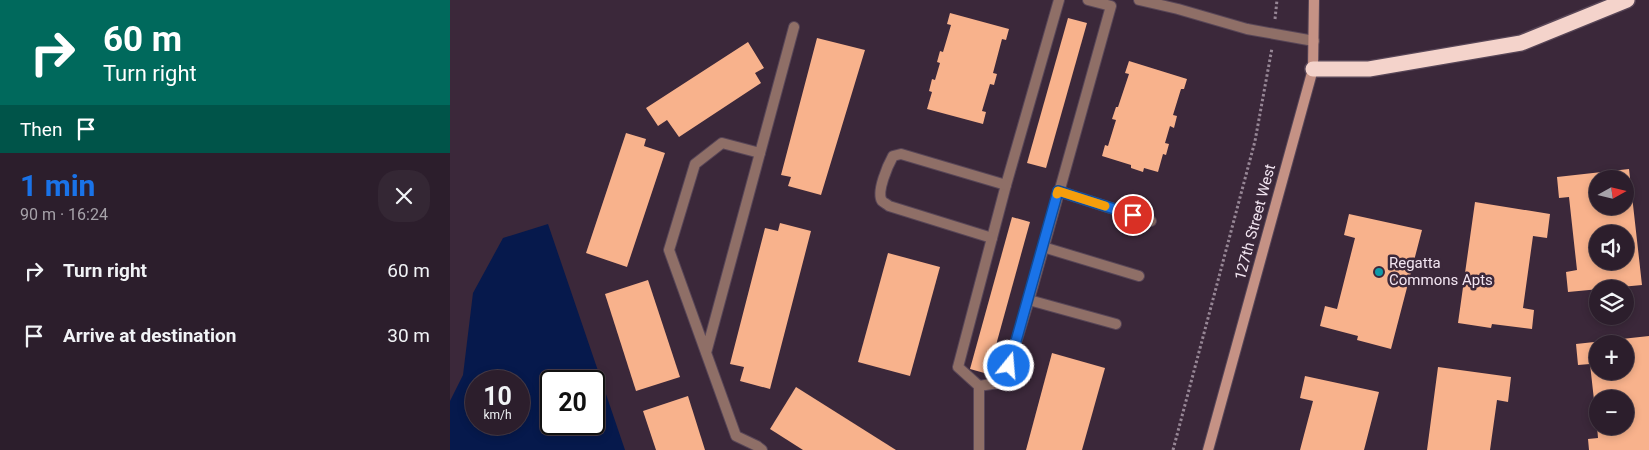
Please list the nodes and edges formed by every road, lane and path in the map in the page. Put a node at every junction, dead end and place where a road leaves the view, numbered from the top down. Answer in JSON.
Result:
{"nodes":[{"id":1,"x":1059,"y":0,"type":"edge"},
{"id":2,"x":1088,"y":0,"type":"edge"},
{"id":3,"x":1139,"y":0,"type":"edge"},
{"id":4,"x":1277,"y":0,"type":"edge"},
{"id":5,"x":1314,"y":0,"type":"edge"},
{"id":6,"x":1627,"y":0,"type":"edge"},
{"id":7,"x":794,"y":27,"type":"dead end"},
{"id":8,"x":1274,"y":34,"type":"junction"},
{"id":9,"x":1314,"y":41,"type":"junction"},
{"id":10,"x":1313,"y":69,"type":"junction"},
{"id":11,"x":760,"y":153,"type":"junction"},
{"id":12,"x":1006,"y":184,"type":"junction"},
{"id":13,"x":1058,"y":191,"type":"junction"},
{"id":14,"x":1151,"y":221,"type":"dead end"},
{"id":15,"x":992,"y":238,"type":"junction"},
{"id":16,"x":1043,"y":247,"type":"junction"},
{"id":17,"x":1139,"y":276,"type":"dead end"},
{"id":18,"x":1028,"y":300,"type":"junction"},
{"id":19,"x":1116,"y":324,"type":"dead end"},
{"id":20,"x":706,"y":353,"type":"junction"},
{"id":21,"x":979,"y":386,"type":"junction"},
{"id":22,"x":762,"y":450,"type":"edge"},
{"id":23,"x":979,"y":450,"type":"edge"},
{"id":24,"x":1173,"y":450,"type":"edge"},
{"id":25,"x":1208,"y":450,"type":"edge"}],
"edges":[{"from":1,"to":12,"type":"street"},
{"from":2,"to":13,"type":"street"},
{"from":3,"to":8,"type":"street"},
{"from":4,"to":8,"type":"path"},
{"from":5,"to":9,"type":"street","name":"127th Street West"},
{"from":6,"to":10,"type":"highway"},
{"from":7,"to":11,"type":"street"},
{"from":8,"to":9,"type":"street"},
{"from":8,"to":24,"type":"path"},
{"from":9,"to":10,"type":"street","name":"127th Street West"},
{"from":10,"to":25,"type":"street","name":"127th Street West"},
{"from":11,"to":20,"type":"street"},
{"from":11,"to":20,"type":"street"},
{"from":12,"to":15,"type":"street"},
{"from":12,"to":15,"type":"street"},
{"from":13,"to":14,"type":"street"},
{"from":13,"to":16,"type":"street"},
{"from":15,"to":21,"type":"street"},
{"from":16,"to":17,"type":"street"},
{"from":16,"to":18,"type":"street"},
{"from":18,"to":19,"type":"street"},
{"from":18,"to":21,"type":"street"},
{"from":20,"to":22,"type":"street"},
{"from":21,"to":23,"type":"street"}]}
